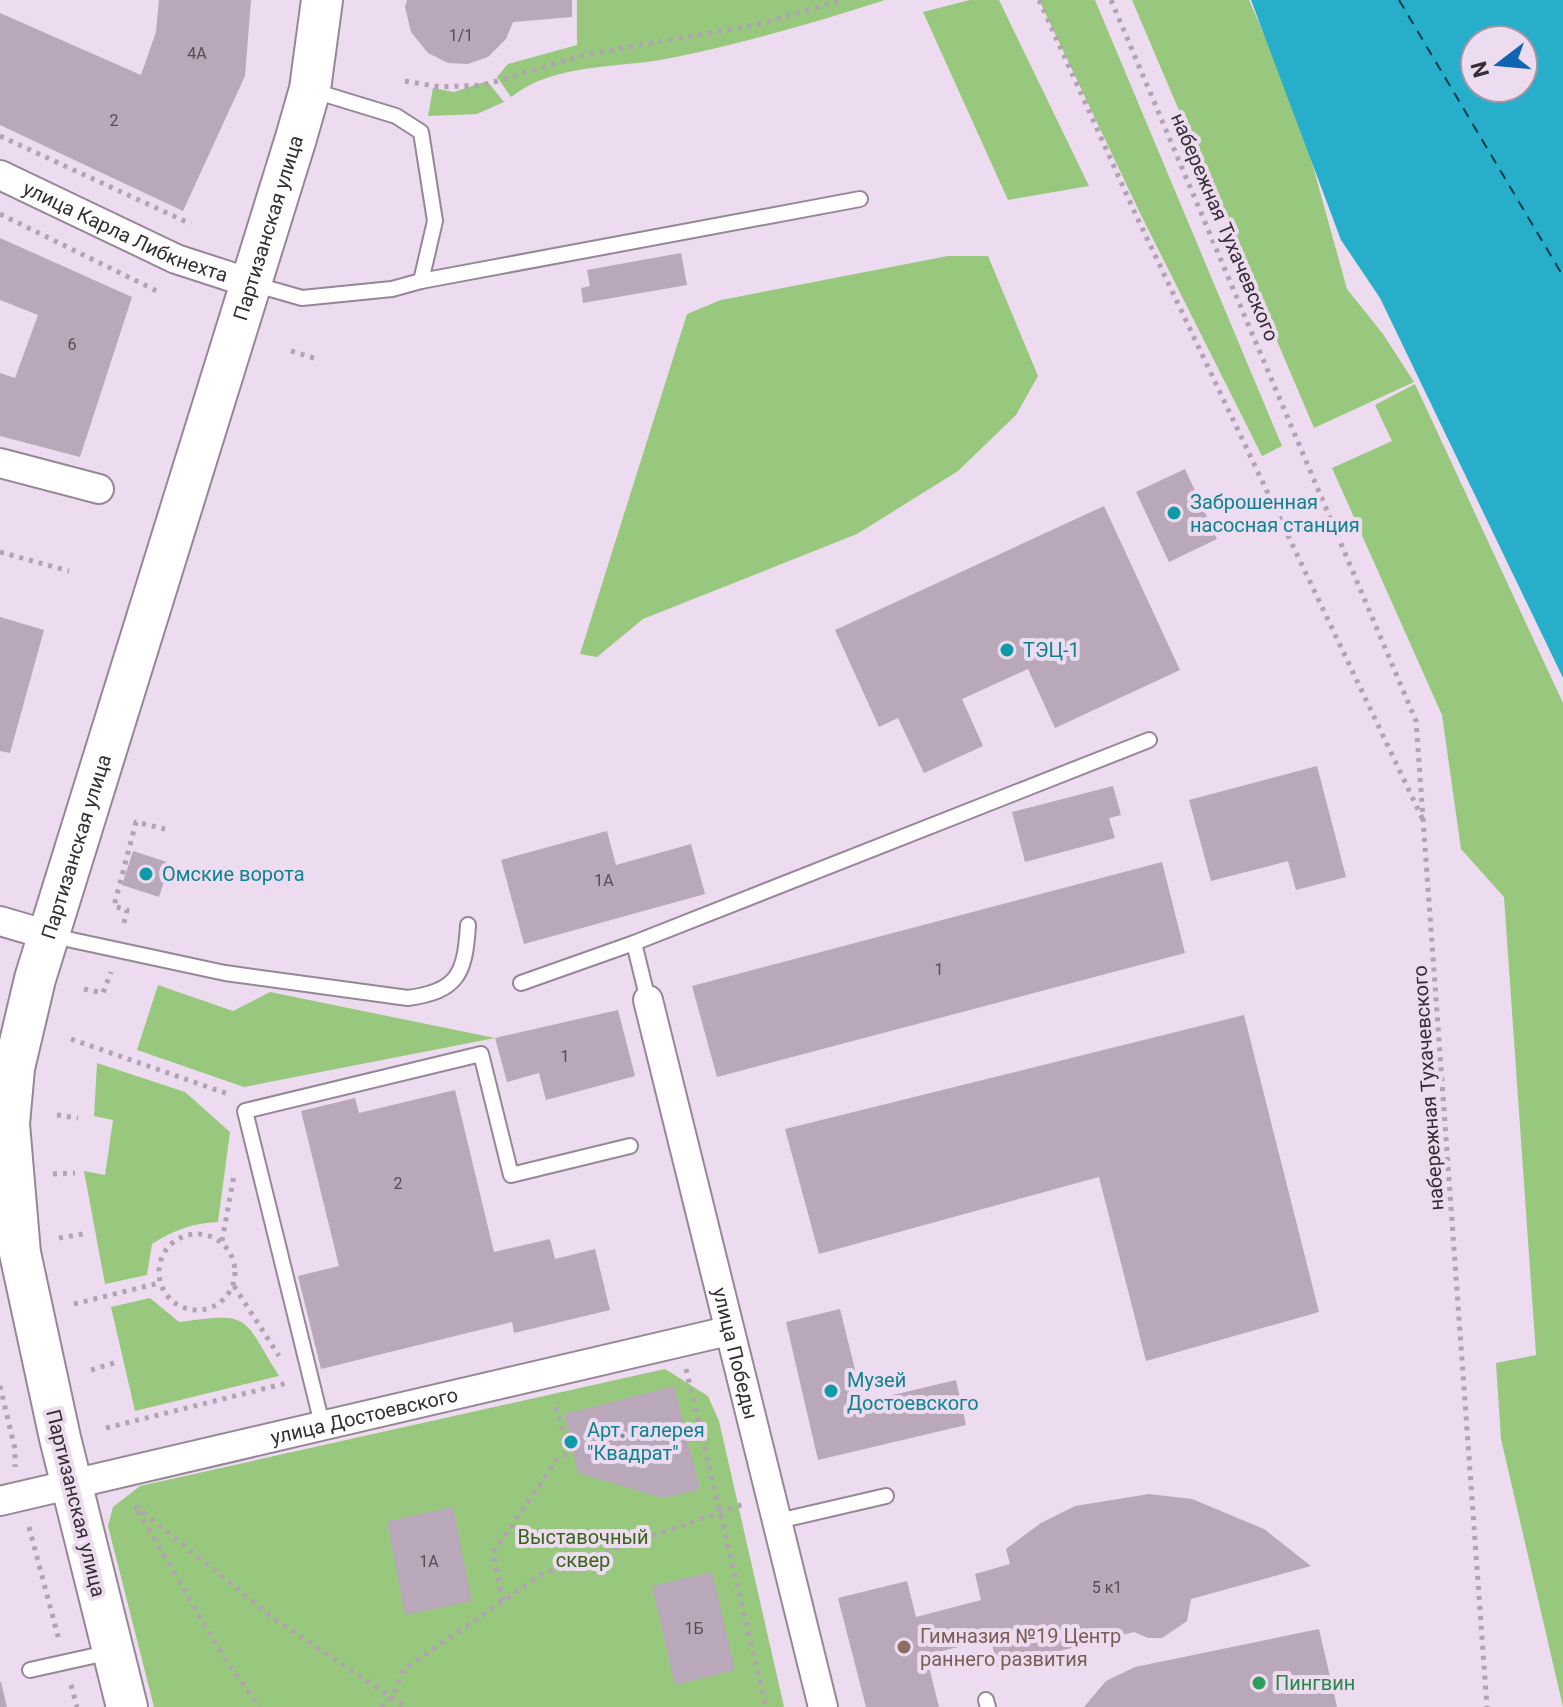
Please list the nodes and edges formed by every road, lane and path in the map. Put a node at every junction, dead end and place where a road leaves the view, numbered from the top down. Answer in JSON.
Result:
{"nodes":[{"id":1,"x":322,"y":0,"type":"edge"},
{"id":2,"x":842,"y":0,"type":"edge"},
{"id":3,"x":1039,"y":0,"type":"edge"},
{"id":4,"x":1111,"y":0,"type":"edge"},
{"id":5,"x":405,"y":81,"type":"dead end"},
{"id":6,"x":310,"y":89,"type":"junction"},
{"id":7,"x":0,"y":136,"type":"edge"},
{"id":8,"x":0,"y":175,"type":"edge"},
{"id":9,"x":860,"y":199,"type":"dead end"},
{"id":10,"x":0,"y":214,"type":"edge"},
{"id":11,"x":191,"y":224,"type":"dead end"},
{"id":12,"x":421,"y":281,"type":"junction"},
{"id":13,"x":253,"y":284,"type":"junction"},
{"id":14,"x":161,"y":293,"type":"dead end"},
{"id":15,"x":291,"y":351,"type":"dead end"},
{"id":16,"x":317,"y":359,"type":"dead end"},
{"id":17,"x":0,"y":463,"type":"edge"},
{"id":18,"x":99,"y":489,"type":"dead end"},
{"id":19,"x":0,"y":552,"type":"edge"},
{"id":20,"x":69,"y":571,"type":"dead end"},
{"id":21,"x":1149,"y":740,"type":"dead end"},
{"id":22,"x":1425,"y":825,"type":"junction"},
{"id":23,"x":165,"y":829,"type":"dead end"},
{"id":24,"x":0,"y":921,"type":"edge"},
{"id":25,"x":124,"y":923,"type":"dead end"},
{"id":26,"x":468,"y":925,"type":"dead end"},
{"id":27,"x":48,"y":935,"type":"junction"},
{"id":28,"x":634,"y":943,"type":"junction"},
{"id":29,"x":112,"y":967,"type":"dead end"},
{"id":30,"x":521,"y":983,"type":"dead end"},
{"id":31,"x":84,"y":989,"type":"dead end"},
{"id":32,"x":648,"y":1000,"type":"joint"},
{"id":33,"x":71,"y":1039,"type":"dead end"},
{"id":34,"x":245,"y":1111,"type":"junction"},
{"id":35,"x":57,"y":1115,"type":"dead end"},
{"id":36,"x":78,"y":1118,"type":"dead end"},
{"id":37,"x":630,"y":1146,"type":"dead end"},
{"id":38,"x":75,"y":1173,"type":"dead end"},
{"id":39,"x":53,"y":1174,"type":"dead end"},
{"id":40,"x":83,"y":1234,"type":"dead end"},
{"id":41,"x":59,"y":1238,"type":"dead end"},
{"id":42,"x":159,"y":1283,"type":"junction"},
{"id":43,"x":74,"y":1304,"type":"dead end"},
{"id":44,"x":728,"y":1331,"type":"junction"},
{"id":45,"x":680,"y":1342,"type":"junction"},
{"id":46,"x":114,"y":1363,"type":"dead end"},
{"id":47,"x":564,"y":1369,"type":"junction"},
{"id":48,"x":91,"y":1370,"type":"dead end"},
{"id":49,"x":295,"y":1382,"type":"dead end"},
{"id":50,"x":0,"y":1386,"type":"edge"},
{"id":51,"x":322,"y":1424,"type":"junction"},
{"id":52,"x":106,"y":1428,"type":"dead end"},
{"id":53,"x":15,"y":1472,"type":"dead end"},
{"id":54,"x":72,"y":1484,"type":"junction"},
{"id":55,"x":886,"y":1496,"type":"dead end"},
{"id":56,"x":0,"y":1501,"type":"edge"},
{"id":57,"x":775,"y":1509,"type":"junction"},
{"id":58,"x":720,"y":1511,"type":"junction"},
{"id":59,"x":29,"y":1527,"type":"dead end"},
{"id":60,"x":503,"y":1601,"type":"junction"},
{"id":61,"x":112,"y":1651,"type":"junction"},
{"id":62,"x":64,"y":1662,"type":"junction"},
{"id":63,"x":30,"y":1670,"type":"dead end"},
{"id":64,"x":392,"y":1697,"type":"junction"},
{"id":65,"x":77,"y":1707,"type":"edge"},
{"id":66,"x":127,"y":1707,"type":"edge"},
{"id":67,"x":260,"y":1707,"type":"edge"},
{"id":68,"x":381,"y":1707,"type":"edge"},
{"id":69,"x":406,"y":1707,"type":"edge"},
{"id":70,"x":766,"y":1707,"type":"edge"},
{"id":71,"x":823,"y":1707,"type":"edge"},
{"id":72,"x":1487,"y":1707,"type":"edge"}],
"edges":[{"from":1,"to":6,"type":"street","name":"Партизанская улица"},
{"from":2,"to":5,"type":"path"},
{"from":3,"to":22,"type":"path"},
{"from":4,"to":22,"type":"path","name":"набережная Тухачевского"},
{"from":6,"to":12,"type":"lane"},
{"from":6,"to":13,"type":"street","name":"Партизанская улица"},
{"from":7,"to":11,"type":"path"},
{"from":8,"to":13,"type":"street","name":"улица Карла Либкнехта"},
{"from":9,"to":12,"type":"lane"},
{"from":10,"to":14,"type":"path"},
{"from":12,"to":13,"type":"lane"},
{"from":13,"to":27,"type":"street","name":"Партизанская улица"},
{"from":15,"to":16,"type":"path"},
{"from":17,"to":18,"type":"street"},
{"from":19,"to":20,"type":"path"},
{"from":21,"to":28,"type":"lane"},
{"from":22,"to":72,"type":"path","name":"набережная Тухачевского"},
{"from":23,"to":25,"type":"path"},
{"from":24,"to":27,"type":"street"},
{"from":26,"to":27,"type":"lane"},
{"from":27,"to":54,"type":"street","name":"Партизанская улица"},
{"from":28,"to":30,"type":"lane"},
{"from":28,"to":32,"type":"lane"},
{"from":29,"to":31,"type":"path"},
{"from":32,"to":44,"type":"street","name":"улица Победы"},
{"from":33,"to":34,"type":"path"},
{"from":34,"to":37,"type":"lane"},
{"from":34,"to":51,"type":"lane"},
{"from":35,"to":36,"type":"path"},
{"from":38,"to":39,"type":"path"},
{"from":40,"to":41,"type":"path"},
{"from":42,"to":42,"type":"path"},
{"from":42,"to":43,"type":"path"},
{"from":44,"to":45,"type":"street","name":"улица Достоевского"},
{"from":44,"to":57,"type":"street","name":"улица Победы"},
{"from":45,"to":47,"type":"street","name":"улица Достоевского"},
{"from":45,"to":58,"type":"path"},
{"from":46,"to":48,"type":"path"},
{"from":47,"to":51,"type":"street","name":"улица Достоевского"},
{"from":47,"to":60,"type":"path"},
{"from":49,"to":52,"type":"path"},
{"from":50,"to":53,"type":"path"},
{"from":51,"to":54,"type":"street","name":"улица Достоевского"},
{"from":54,"to":56,"type":"street","name":"улица Достоевского"},
{"from":54,"to":61,"type":"street","name":"Партизанская улица"},
{"from":55,"to":57,"type":"lane"},
{"from":57,"to":58,"type":"path"},
{"from":57,"to":71,"type":"street","name":"улица Победы"},
{"from":58,"to":60,"type":"path"},
{"from":58,"to":70,"type":"path"},
{"from":59,"to":62,"type":"path"},
{"from":60,"to":64,"type":"path"},
{"from":61,"to":62,"type":"lane"},
{"from":61,"to":66,"type":"street","name":"Партизанская улица"},
{"from":62,"to":63,"type":"lane"},
{"from":62,"to":65,"type":"path"},
{"from":64,"to":67,"type":"path"},
{"from":64,"to":68,"type":"path"},
{"from":64,"to":69,"type":"path"}]}
